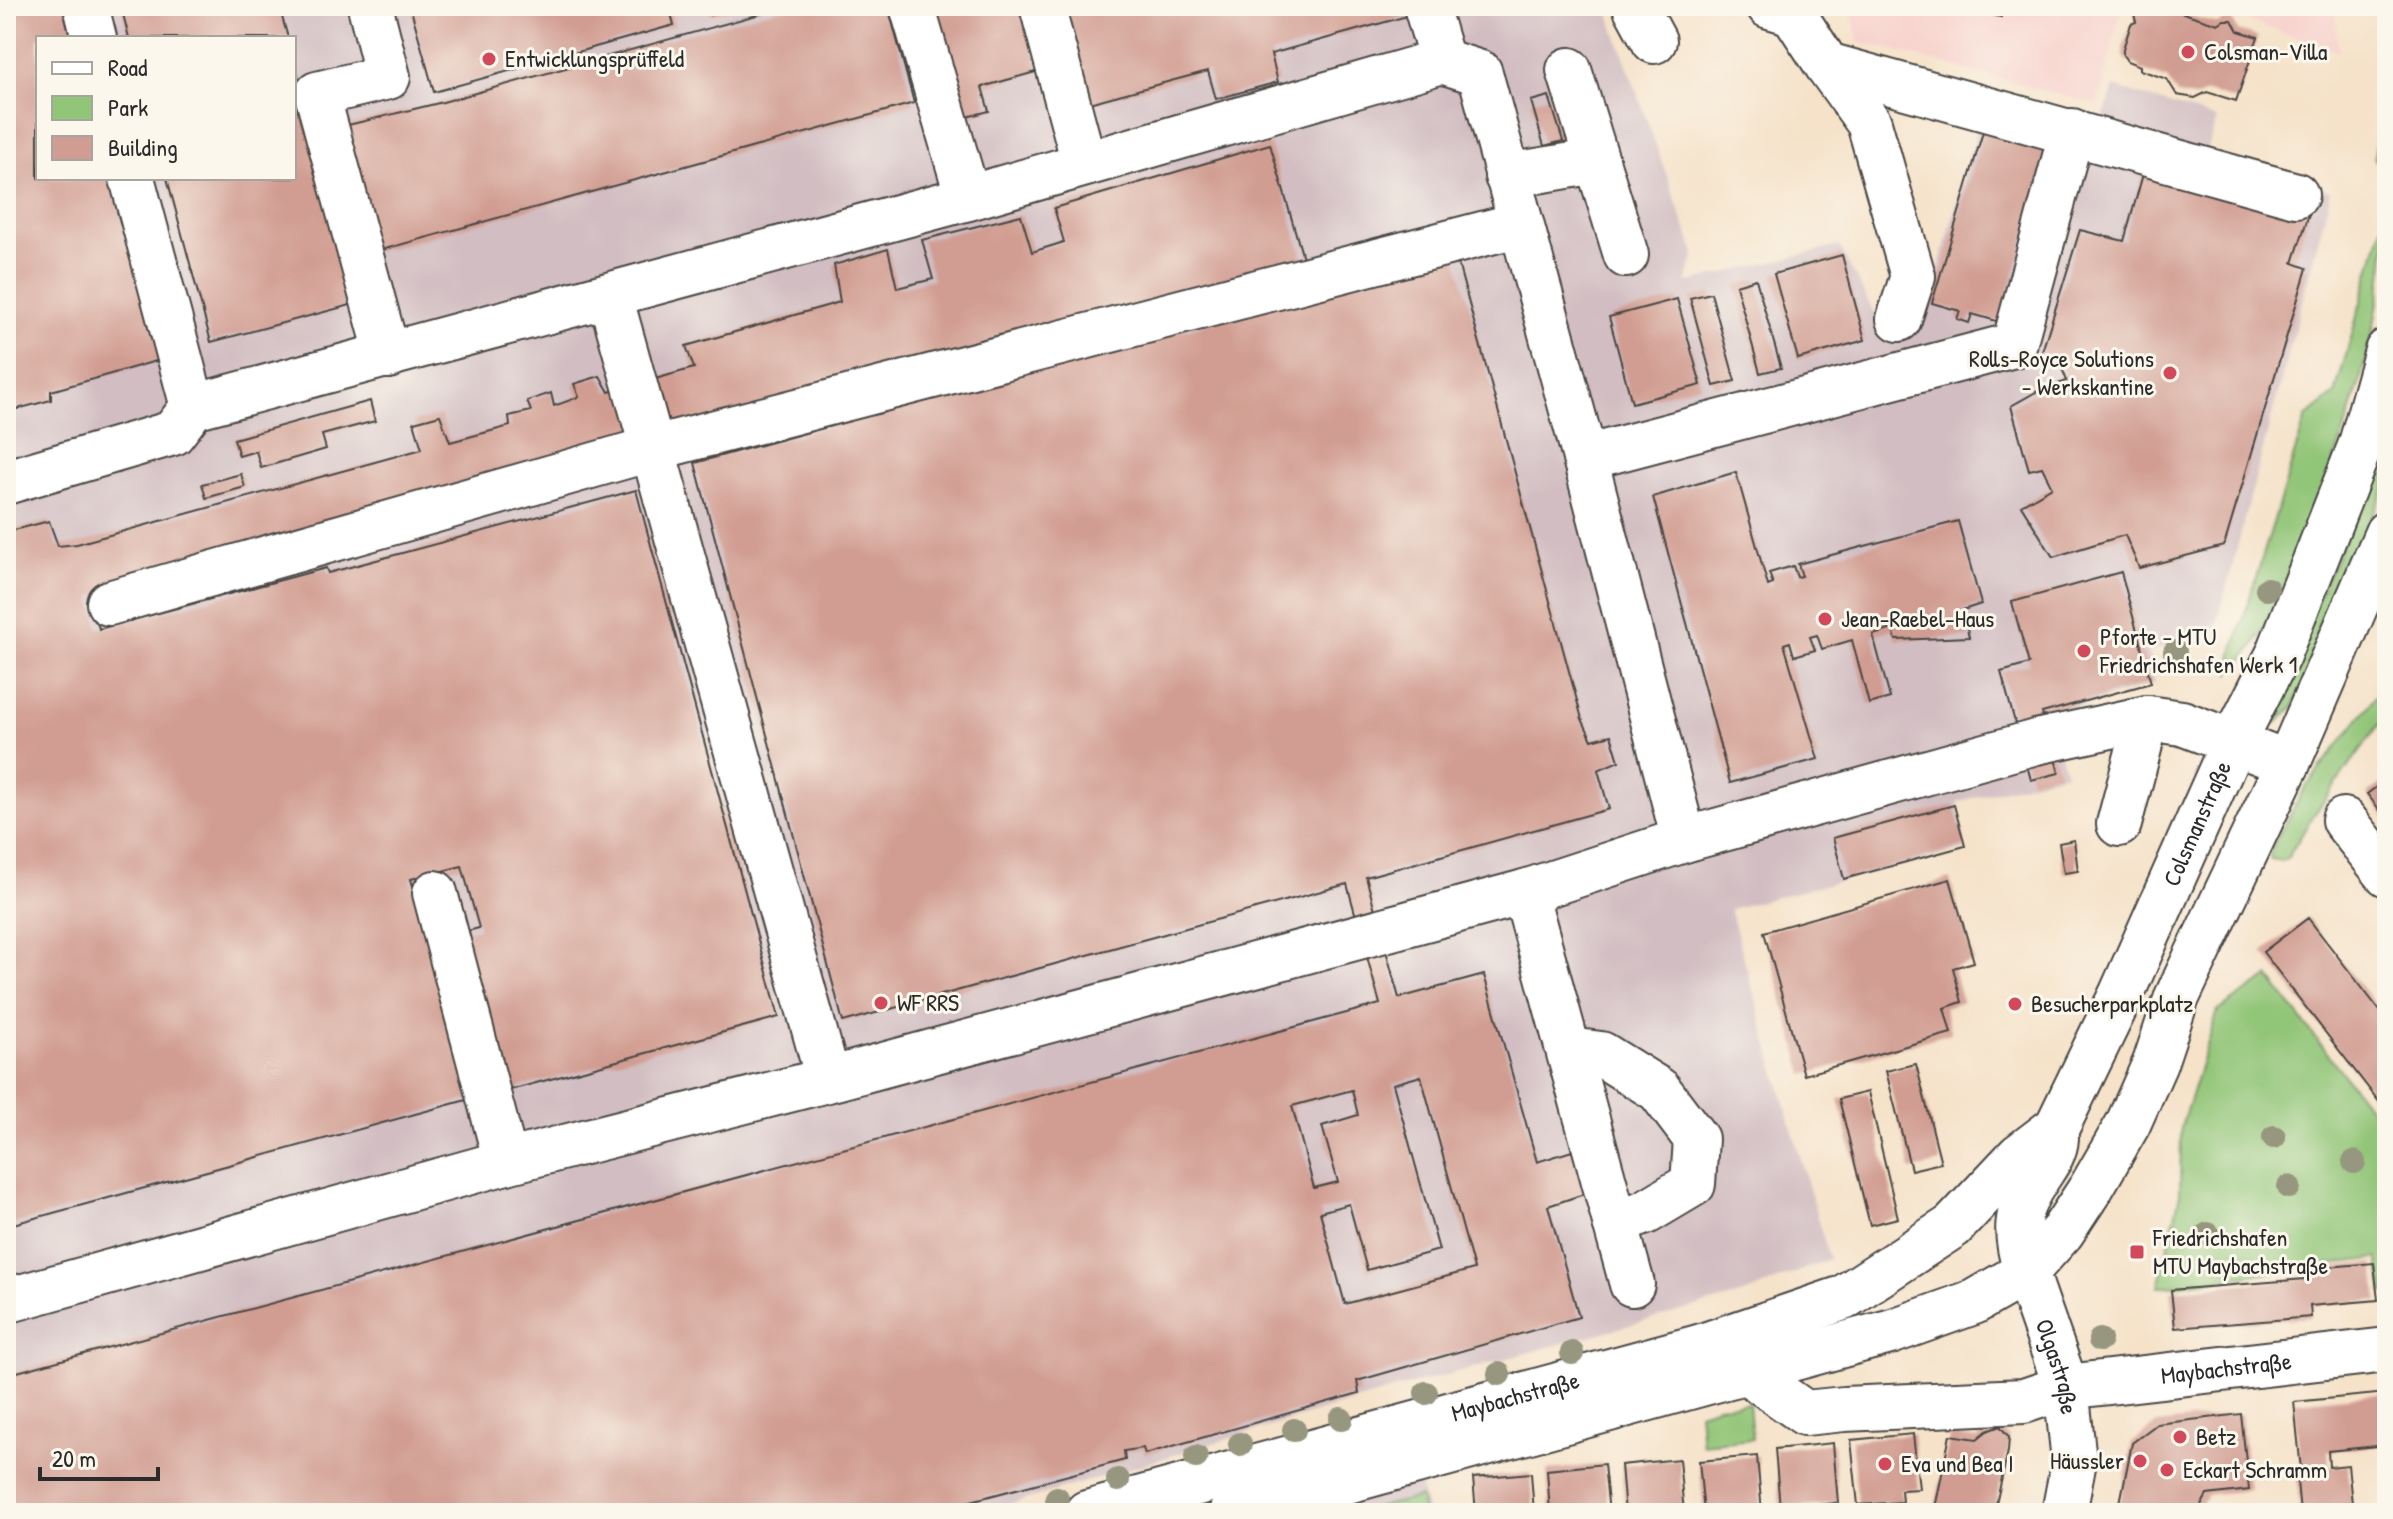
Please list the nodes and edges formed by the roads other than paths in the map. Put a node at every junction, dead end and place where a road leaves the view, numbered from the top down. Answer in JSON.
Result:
{"nodes":[{"id":1,"x":86,"y":6,"type":"edge"},
{"id":2,"x":370,"y":6,"type":"edge"},
{"id":3,"x":912,"y":6,"type":"edge"},
{"id":4,"x":1042,"y":6,"type":"edge"},
{"id":5,"x":1426,"y":6,"type":"edge"},
{"id":6,"x":1769,"y":6,"type":"edge"},
{"id":7,"x":94,"y":36,"type":"edge"},
{"id":8,"x":1442,"y":61,"type":"junction"},
{"id":9,"x":1844,"y":69,"type":"junction"},
{"id":10,"x":1569,"y":70,"type":"dead end"},
{"id":11,"x":2072,"y":131,"type":"junction"},
{"id":12,"x":1597,"y":161,"type":"junction"},
{"id":13,"x":1084,"y":163,"type":"junction"},
{"id":14,"x":1507,"y":176,"type":"junction"},
{"id":15,"x":133,"y":180,"type":"edge"},
{"id":16,"x":2296,"y":195,"type":"dead end"},
{"id":17,"x":968,"y":198,"type":"junction"},
{"id":18,"x":1521,"y":224,"type":"junction"},
{"id":19,"x":1626,"y":255,"type":"dead end"},
{"id":20,"x":610,"y":296,"type":"junction"},
{"id":21,"x":1899,"y":319,"type":"dead end"},
{"id":22,"x":388,"y":356,"type":"junction"},
{"id":23,"x":2384,"y":379,"type":"edge"},
{"id":24,"x":193,"y":407,"type":"junction"},
{"id":25,"x":654,"y":448,"type":"junction"},
{"id":26,"x":1585,"y":458,"type":"junction"},
{"id":27,"x":6,"y":482,"type":"edge"},
{"id":28,"x":2385,"y":542,"type":"edge"},
{"id":29,"x":109,"y":603,"type":"dead end"},
{"id":30,"x":2147,"y":718,"type":"junction"},
{"id":31,"x":2234,"y":741,"type":"junction"},
{"id":32,"x":2288,"y":763,"type":"junction"},
{"id":33,"x":2344,"y":820,"type":"dead end"},
{"id":34,"x":2119,"y":824,"type":"dead end"},
{"id":35,"x":1684,"y":840,"type":"junction"},
{"id":36,"x":2387,"y":874,"type":"edge"},
{"id":37,"x":1525,"y":892,"type":"junction"},
{"id":38,"x":435,"y":893,"type":"dead end"},
{"id":39,"x":1569,"y":1050,"type":"junction"},
{"id":40,"x":828,"y":1079,"type":"junction"},
{"id":41,"x":2057,"y":1127,"type":"junction"},
{"id":42,"x":506,"y":1162,"type":"junction"},
{"id":43,"x":1615,"y":1223,"type":"junction"},
{"id":44,"x":1928,"y":1244,"type":"joint"},
{"id":45,"x":2026,"y":1272,"type":"junction"},
{"id":46,"x":1632,"y":1284,"type":"dead end"},
{"id":47,"x":6,"y":1301,"type":"edge"},
{"id":48,"x":2387,"y":1350,"type":"edge"},
{"id":49,"x":1747,"y":1372,"type":"junction"},
{"id":50,"x":2066,"y":1387,"type":"junction"},
{"id":51,"x":1342,"y":1463,"type":"junction"},
{"id":52,"x":1087,"y":1513,"type":"edge"},
{"id":53,"x":1231,"y":1513,"type":"edge"},
{"id":54,"x":2064,"y":1513,"type":"edge"}],
"edges":[{"from":1,"to":7,"type":"main road"},
{"from":2,"to":22,"type":"main road"},
{"from":3,"to":17,"type":"main road"},
{"from":4,"to":13,"type":"main road"},
{"from":5,"to":8,"type":"main road"},
{"from":6,"to":9,"type":"main road"},
{"from":8,"to":13,"type":"main road"},
{"from":8,"to":14,"type":"main road"},
{"from":9,"to":11,"type":"main road"},
{"from":9,"to":21,"type":"main road"},
{"from":10,"to":12,"type":"main road"},
{"from":11,"to":16,"type":"main road"},
{"from":11,"to":26,"type":"main road"},
{"from":12,"to":14,"type":"main road"},
{"from":12,"to":19,"type":"main road"},
{"from":13,"to":17,"type":"main road"},
{"from":14,"to":18,"type":"main road"},
{"from":15,"to":24,"type":"main road"},
{"from":17,"to":20,"type":"main road"},
{"from":18,"to":25,"type":"main road"},
{"from":18,"to":26,"type":"main road"},
{"from":20,"to":22,"type":"main road"},
{"from":20,"to":25,"type":"main road"},
{"from":22,"to":24,"type":"main road"},
{"from":23,"to":31,"type":"main road","name":"Colsmanstraße"},
{"from":24,"to":27,"type":"main road"},
{"from":25,"to":29,"type":"main road"},
{"from":25,"to":40,"type":"main road"},
{"from":26,"to":35,"type":"main road"},
{"from":28,"to":32,"type":"main road","name":"Maybachstraße"},
{"from":30,"to":31,"type":"main road"},
{"from":30,"to":34,"type":"main road"},
{"from":30,"to":35,"type":"main road"},
{"from":31,"to":32,"type":"main road"},
{"from":31,"to":41,"type":"main road","name":"Colsmanstraße"},
{"from":32,"to":45,"type":"main road","name":"Maybachstraße"},
{"from":33,"to":36,"type":"main road"},
{"from":35,"to":37,"type":"main road"},
{"from":37,"to":39,"type":"main road"},
{"from":37,"to":40,"type":"main road"},
{"from":38,"to":42,"type":"main road"},
{"from":39,"to":43,"type":"main road"},
{"from":39,"to":43,"type":"main road"},
{"from":40,"to":42,"type":"main road"},
{"from":41,"to":44,"type":"main road","name":"Colsmanstraße"},
{"from":41,"to":45,"type":"main road","name":"Olgastraße"},
{"from":42,"to":47,"type":"main road"},
{"from":43,"to":46,"type":"main road"},
{"from":44,"to":51,"type":"main road","name":"Maybachstraße"},
{"from":45,"to":49,"type":"main road","name":"Maybachstraße"},
{"from":45,"to":50,"type":"main road","name":"Olgastraße"},
{"from":48,"to":50,"type":"main road","name":"Maybachstraße"},
{"from":49,"to":50,"type":"main road","name":"Maybachstraße"},
{"from":49,"to":51,"type":"main road","name":"Maybachstraße"},
{"from":50,"to":54,"type":"main road","name":"Olgastraße"},
{"from":51,"to":52,"type":"main road","name":"Maybachstraße"},
{"from":51,"to":53,"type":"main road","name":"Maybachstraße"}]}
